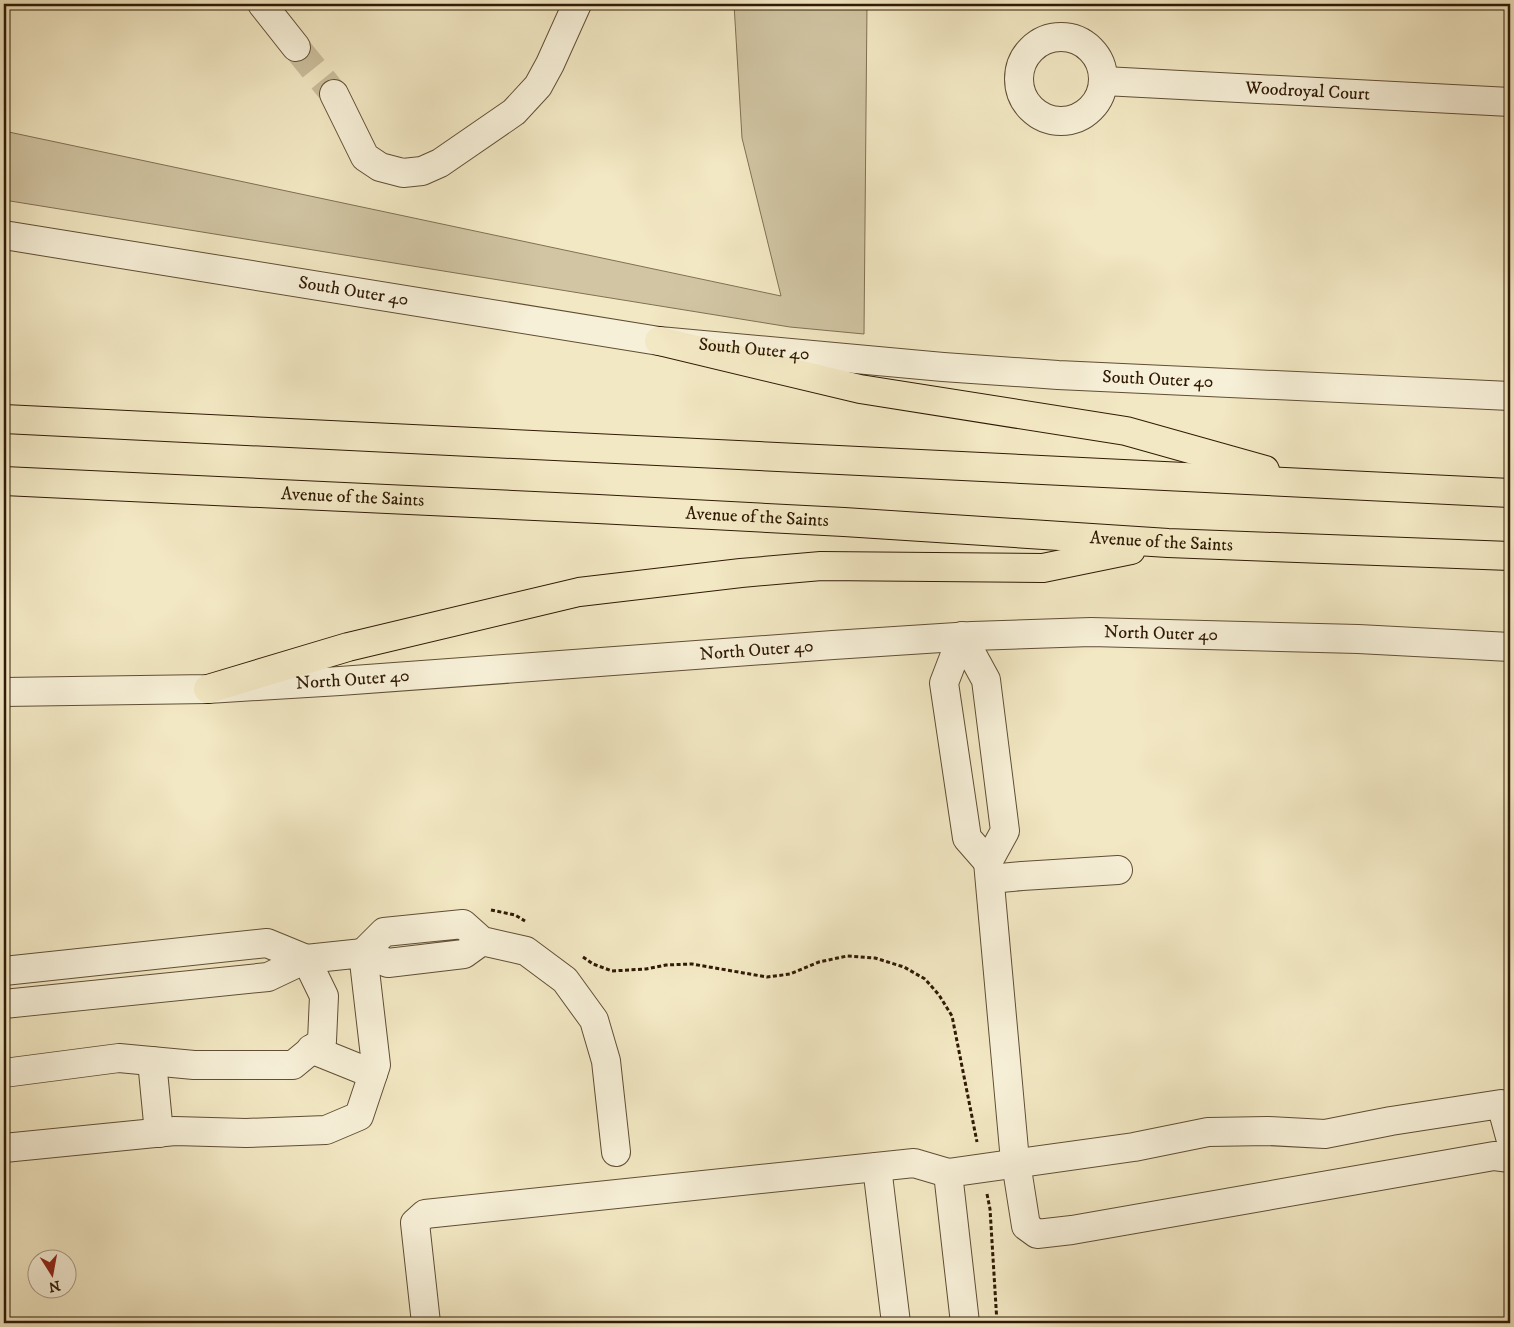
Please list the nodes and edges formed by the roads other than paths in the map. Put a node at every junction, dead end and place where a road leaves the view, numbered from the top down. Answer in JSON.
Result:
{"nodes":[{"id":1,"x":262,"y":4,"type":"edge"},
{"id":2,"x":578,"y":4,"type":"edge"},
{"id":3,"x":296,"y":47,"type":"tunnel mouth"},
{"id":4,"x":1104,"y":81,"type":"dead end"},
{"id":5,"x":334,"y":94,"type":"tunnel mouth"},
{"id":6,"x":1510,"y":102,"type":"edge"},
{"id":7,"x":4,"y":235,"type":"edge"},
{"id":8,"x":660,"y":341,"type":"junction"},
{"id":9,"x":1510,"y":396,"type":"edge"},
{"id":10,"x":4,"y":419,"type":"edge"},
{"id":11,"x":4,"y":481,"type":"edge"},
{"id":12,"x":1310,"y":483,"type":"junction"},
{"id":13,"x":1510,"y":493,"type":"edge"},
{"id":14,"x":1168,"y":543,"type":"junction"},
{"id":15,"x":1510,"y":556,"type":"edge"},
{"id":16,"x":962,"y":636,"type":"junction"},
{"id":17,"x":1510,"y":647,"type":"edge"},
{"id":18,"x":208,"y":689,"type":"junction"},
{"id":19,"x":4,"y":692,"type":"edge"},
{"id":20,"x":1118,"y":870,"type":"dead end"},
{"id":21,"x":989,"y":871,"type":"junction"},
{"id":22,"x":363,"y":953,"type":"junction"},
{"id":23,"x":306,"y":959,"type":"junction"},
{"id":24,"x":4,"y":971,"type":"edge"},
{"id":25,"x":4,"y":1004,"type":"edge"},
{"id":26,"x":311,"y":1049,"type":"junction"},
{"id":27,"x":152,"y":1061,"type":"junction"},
{"id":28,"x":4,"y":1072,"type":"edge"},
{"id":29,"x":373,"y":1074,"type":"junction"},
{"id":30,"x":1506,"y":1100,"type":"edge"},
{"id":31,"x":158,"y":1133,"type":"junction"},
{"id":32,"x":1510,"y":1137,"type":"edge"},
{"id":33,"x":4,"y":1148,"type":"edge"},
{"id":34,"x":616,"y":1152,"type":"dead end"},
{"id":35,"x":1510,"y":1158,"type":"edge"},
{"id":36,"x":1016,"y":1163,"type":"junction"},
{"id":37,"x":877,"y":1167,"type":"junction"},
{"id":38,"x":948,"y":1174,"type":"junction"},
{"id":39,"x":426,"y":1323,"type":"edge"},
{"id":40,"x":896,"y":1323,"type":"edge"},
{"id":41,"x":965,"y":1323,"type":"edge"}],
"edges":[{"from":1,"to":3,"type":"street"},
{"from":2,"to":5,"type":"street"},
{"from":4,"to":6,"type":"street","name":"Woodroyal Court"},
{"from":7,"to":8,"type":"street","name":"South Outer 40"},
{"from":8,"to":9,"type":"street","name":"South Outer 40"},
{"from":8,"to":12,"type":"highway"},
{"from":10,"to":12,"type":"highway"},
{"from":11,"to":14,"type":"highway","name":"Avenue of the Saints"},
{"from":12,"to":13,"type":"highway"},
{"from":14,"to":15,"type":"highway","name":"Avenue of the Saints"},
{"from":14,"to":18,"type":"highway"},
{"from":16,"to":17,"type":"street","name":"North Outer 40"},
{"from":16,"to":18,"type":"street","name":"North Outer 40"},
{"from":16,"to":21,"type":"street"},
{"from":16,"to":21,"type":"street"},
{"from":18,"to":19,"type":"street","name":"North Outer 40"},
{"from":20,"to":21,"type":"street"},
{"from":21,"to":36,"type":"street"},
{"from":22,"to":23,"type":"street"},
{"from":22,"to":29,"type":"street"},
{"from":22,"to":34,"type":"street"},
{"from":23,"to":24,"type":"street"},
{"from":23,"to":25,"type":"street"},
{"from":23,"to":26,"type":"street"},
{"from":26,"to":27,"type":"street"},
{"from":26,"to":29,"type":"street"},
{"from":27,"to":28,"type":"street"},
{"from":27,"to":31,"type":"street"},
{"from":29,"to":31,"type":"street"},
{"from":30,"to":32,"type":"street"},
{"from":30,"to":36,"type":"street"},
{"from":31,"to":33,"type":"street"},
{"from":35,"to":36,"type":"street"},
{"from":36,"to":38,"type":"street"},
{"from":37,"to":38,"type":"street"},
{"from":37,"to":39,"type":"street"},
{"from":37,"to":40,"type":"street"},
{"from":38,"to":41,"type":"street"}]}
